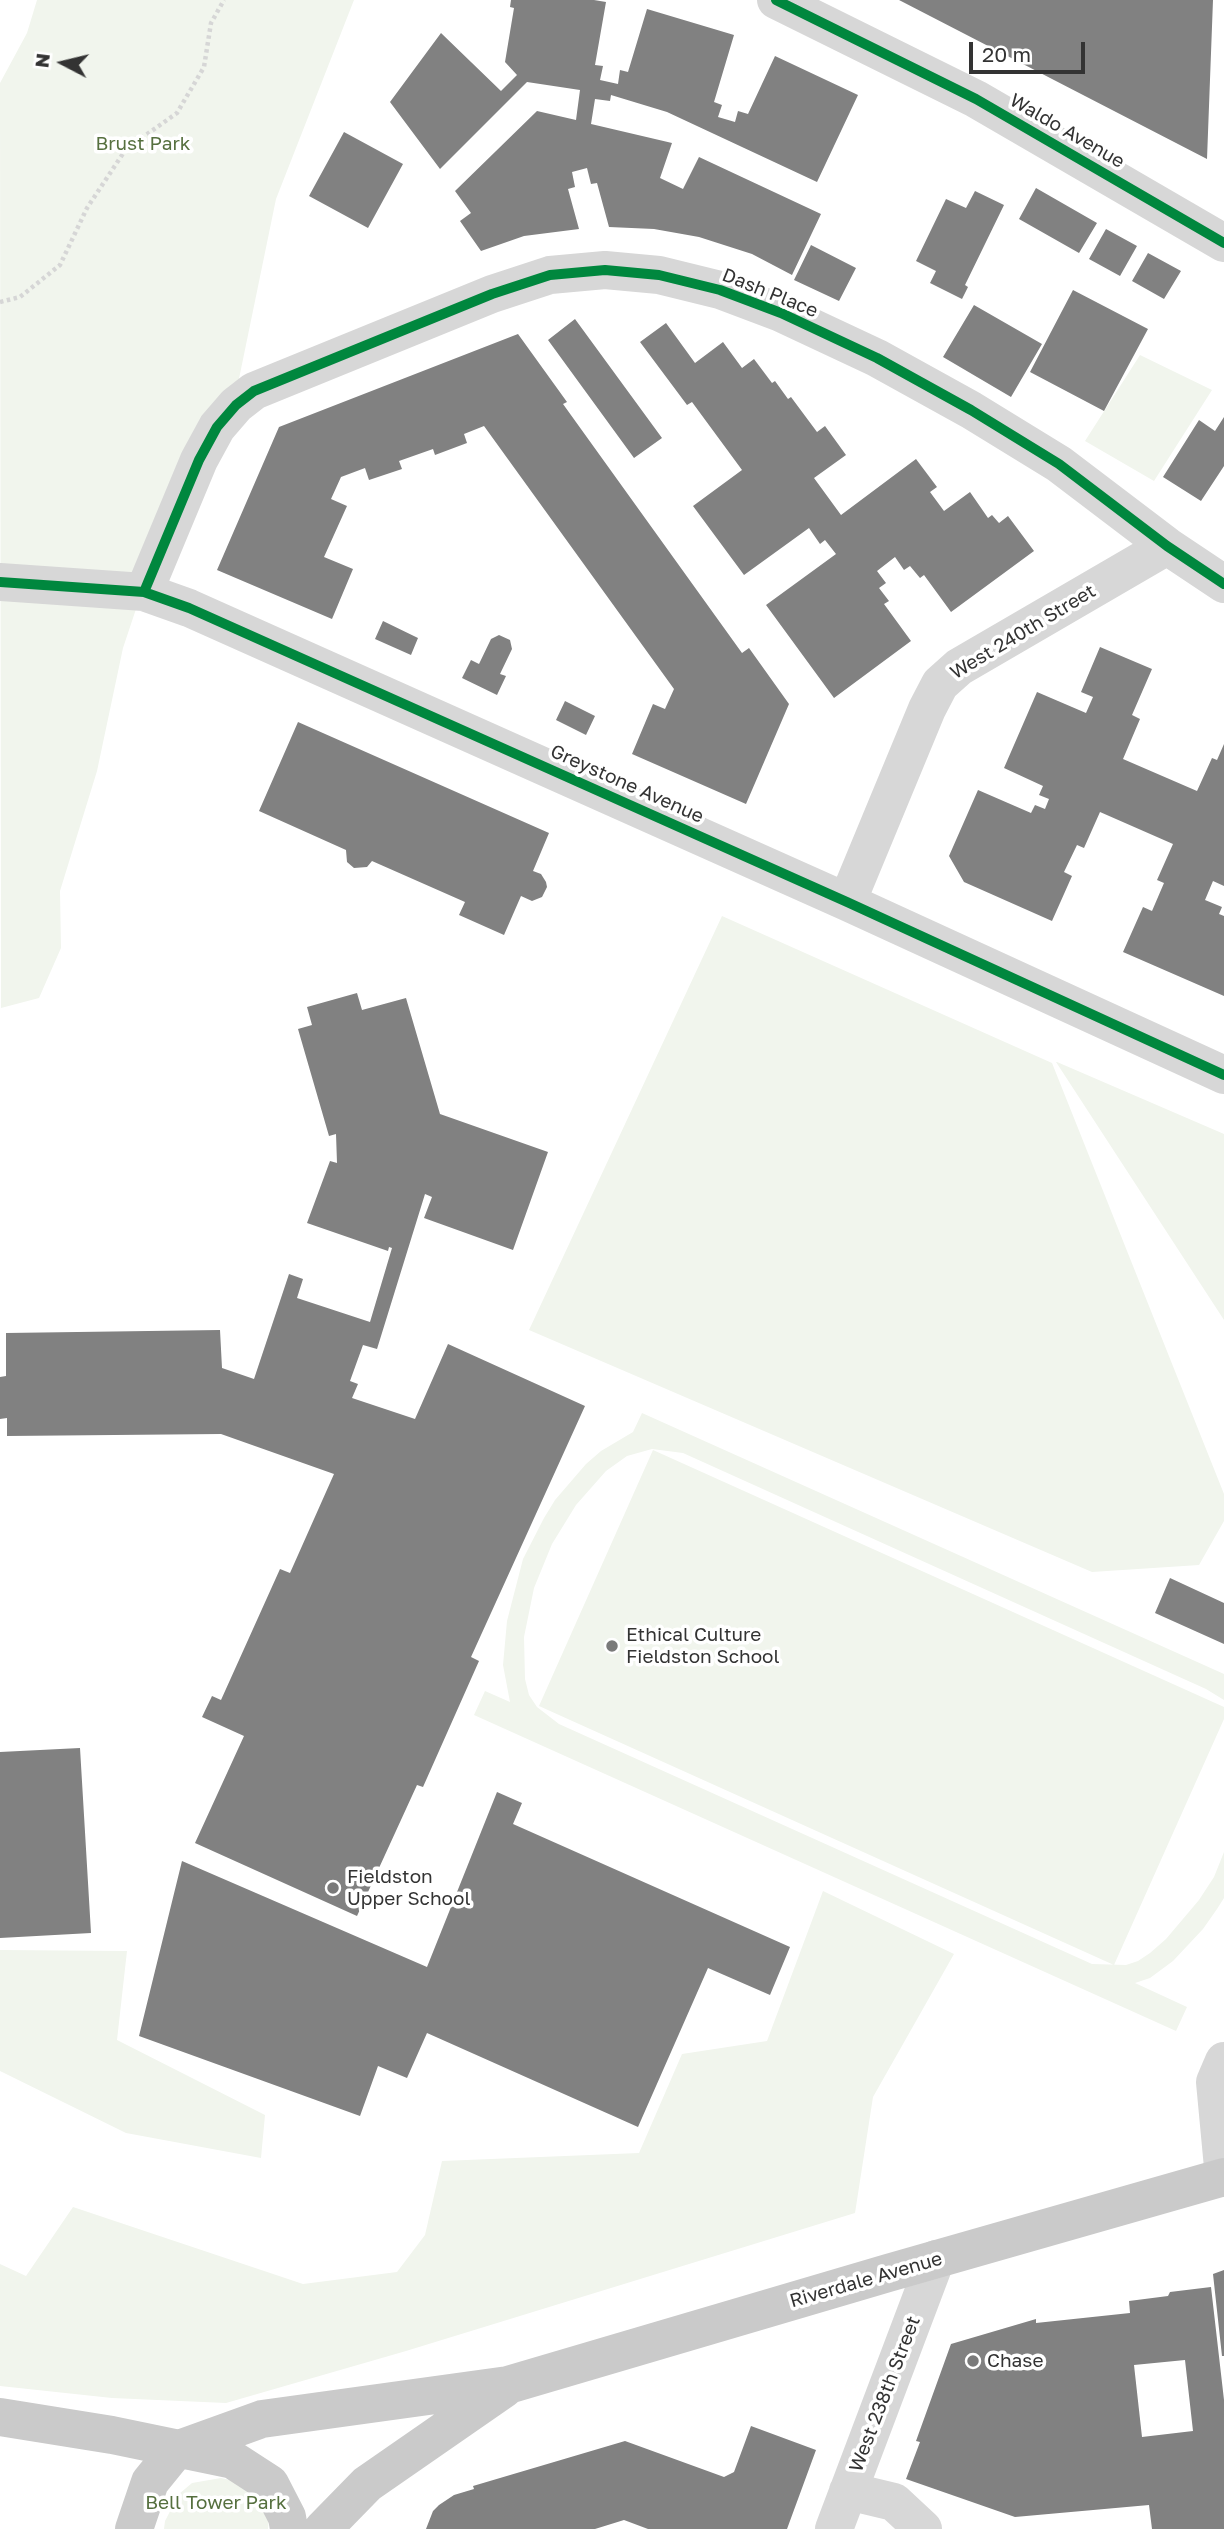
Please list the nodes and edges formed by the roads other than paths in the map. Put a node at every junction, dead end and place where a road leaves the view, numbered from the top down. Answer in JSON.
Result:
{"nodes":[{"id":1,"x":776,"y":0,"type":"edge"},
{"id":2,"x":1224,"y":243,"type":"edge"},
{"id":3,"x":1167,"y":546,"type":"junction"},
{"id":4,"x":0,"y":582,"type":"edge"},
{"id":5,"x":1224,"y":584,"type":"edge"},
{"id":6,"x":144,"y":592,"type":"junction"},
{"id":7,"x":846,"y":902,"type":"junction"},
{"id":8,"x":1224,"y":1075,"type":"edge"},
{"id":9,"x":1224,"y":2061,"type":"edge"},
{"id":10,"x":1224,"y":2178,"type":"edge"},
{"id":11,"x":936,"y":2259,"type":"junction"},
{"id":12,"x":508,"y":2385,"type":"junction"},
{"id":13,"x":0,"y":2417,"type":"edge"},
{"id":14,"x":176,"y":2450,"type":"junction"},
{"id":15,"x":848,"y":2491,"type":"junction"},
{"id":16,"x":134,"y":2529,"type":"edge"},
{"id":17,"x":289,"y":2529,"type":"edge"},
{"id":18,"x":323,"y":2529,"type":"edge"},
{"id":19,"x":834,"y":2529,"type":"edge"},
{"id":20,"x":923,"y":2529,"type":"edge"}],
"edges":[{"from":1,"to":2,"type":"street","name":"Waldo Avenue"},
{"from":3,"to":5,"type":"street","name":"Dash Place"},
{"from":3,"to":6,"type":"street","name":"Dash Place"},
{"from":3,"to":7,"type":"street","name":"West 240th Street"},
{"from":4,"to":6,"type":"street","name":"Greystone Avenue"},
{"from":6,"to":7,"type":"street","name":"Greystone Avenue"},
{"from":7,"to":8,"type":"street","name":"Greystone Avenue"},
{"from":9,"to":10,"type":"street"},
{"from":10,"to":11,"type":"main road","name":"Riverdale Avenue"},
{"from":11,"to":12,"type":"main road","name":"Riverdale Avenue"},
{"from":11,"to":15,"type":"street","name":"West 238th Street"},
{"from":12,"to":14,"type":"main road","name":"Riverdale Avenue"},
{"from":12,"to":18,"type":"main road","name":"Riverdale Avenue"},
{"from":13,"to":14,"type":"main road"},
{"from":14,"to":16,"type":"main road"},
{"from":14,"to":17,"type":"main road"},
{"from":15,"to":19,"type":"street","name":"West 238th Street"},
{"from":15,"to":20,"type":"street"}]}
